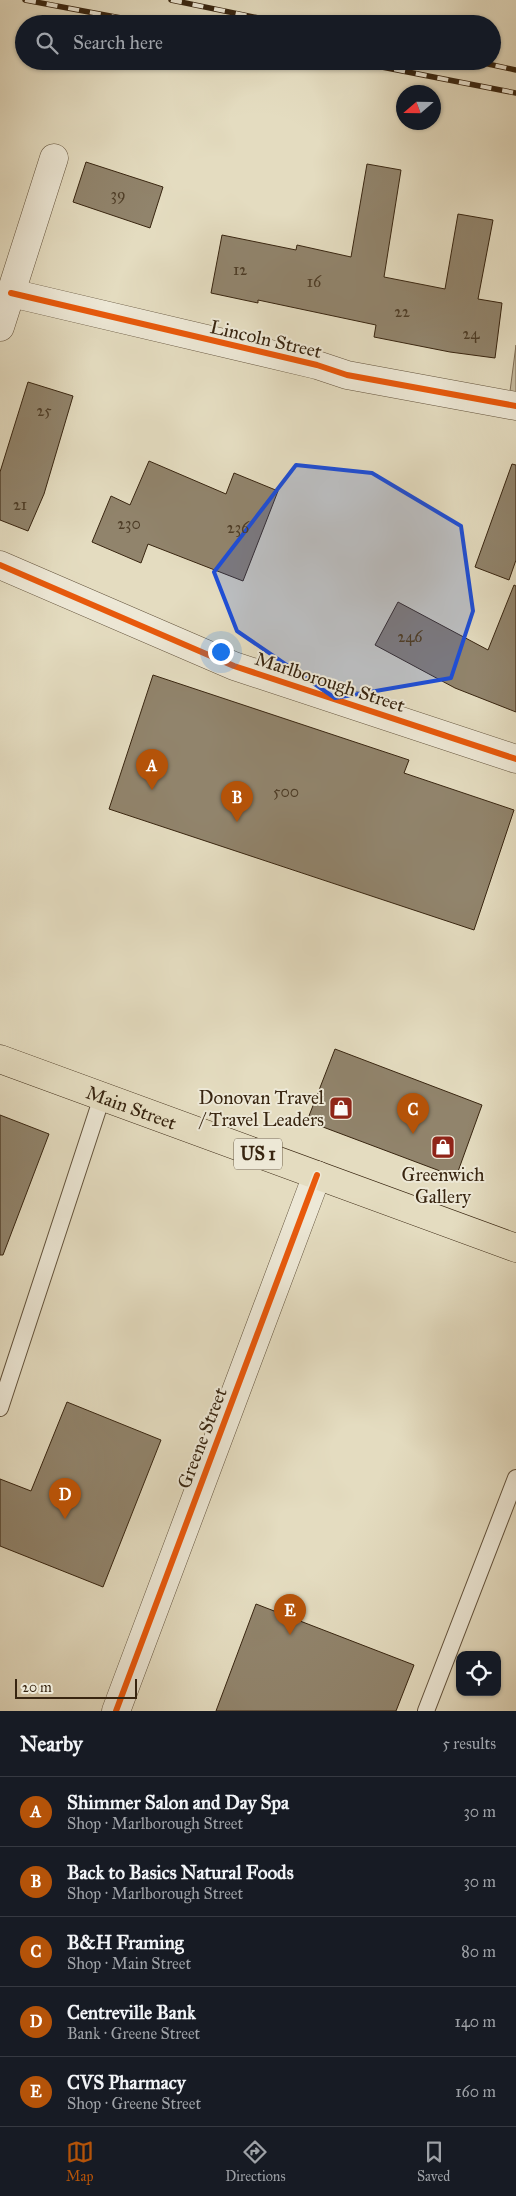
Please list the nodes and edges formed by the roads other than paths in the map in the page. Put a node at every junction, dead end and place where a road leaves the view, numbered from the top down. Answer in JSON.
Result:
{"nodes":[{"id":1,"x":54,"y":158,"type":"dead end"},
{"id":2,"x":10,"y":293,"type":"junction"},
{"id":3,"x":0,"y":327,"type":"edge"},
{"id":4,"x":516,"y":406,"type":"edge"},
{"id":5,"x":0,"y":565,"type":"edge"},
{"id":6,"x":516,"y":759,"type":"edge"},
{"id":7,"x":0,"y":1060,"type":"edge"},
{"id":8,"x":102,"y":1097,"type":"junction"},
{"id":9,"x":317,"y":1175,"type":"junction"},
{"id":10,"x":516,"y":1248,"type":"edge"},
{"id":11,"x":0,"y":1408,"type":"edge"},
{"id":12,"x":516,"y":1478,"type":"edge"},
{"id":13,"x":116,"y":1711,"type":"edge"},
{"id":14,"x":426,"y":1711,"type":"edge"}],
"edges":[{"from":1,"to":2,"type":"street"},
{"from":2,"to":3,"type":"street"},
{"from":2,"to":4,"type":"street","name":"Lincoln Street"},
{"from":5,"to":6,"type":"street","name":"Marlborough Street"},
{"from":7,"to":8,"type":"main road","name":"Main Street","number":"US 1"},
{"from":8,"to":9,"type":"main road","name":"Main Street","number":"US 1"},
{"from":8,"to":11,"type":"lane"},
{"from":9,"to":10,"type":"main road","name":"Main Street","number":"US 1"},
{"from":9,"to":13,"type":"street","name":"Greene Street"},
{"from":12,"to":14,"type":"lane"}]}
